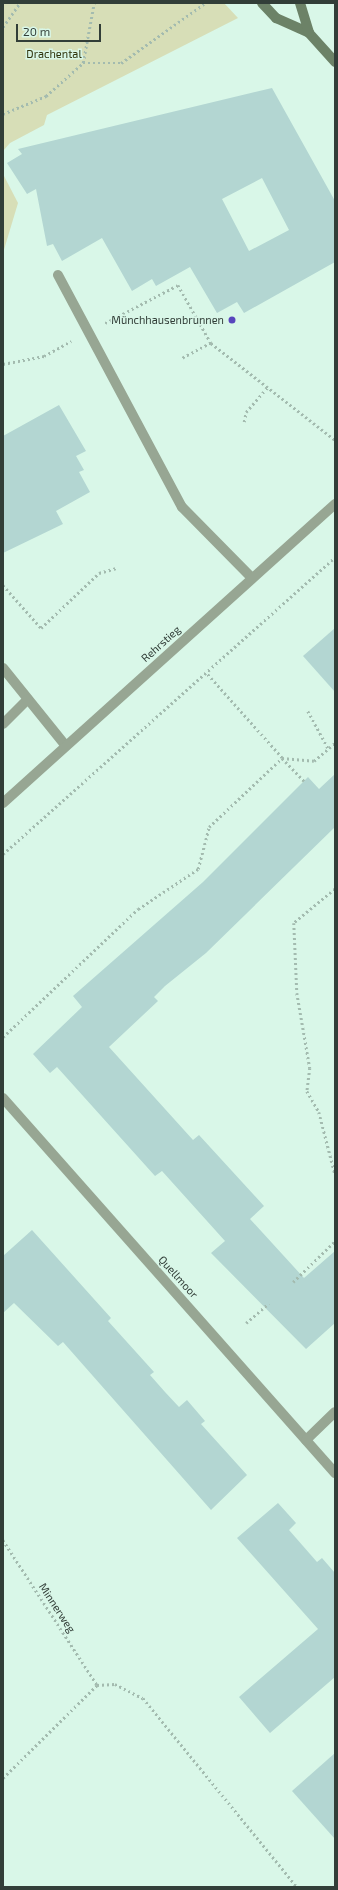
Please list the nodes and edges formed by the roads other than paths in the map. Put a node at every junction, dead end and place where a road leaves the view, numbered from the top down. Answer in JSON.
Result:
{"nodes":[{"id":1,"x":262,"y":3,"type":"edge"},
{"id":2,"x":300,"y":3,"type":"edge"},
{"id":3,"x":309,"y":33,"type":"junction"},
{"id":4,"x":335,"y":62,"type":"edge"},
{"id":5,"x":58,"y":275,"type":"dead end"},
{"id":6,"x":335,"y":504,"type":"edge"},
{"id":7,"x":252,"y":578,"type":"junction"},
{"id":8,"x":3,"y":668,"type":"edge"},
{"id":9,"x":28,"y":699,"type":"junction"},
{"id":10,"x":3,"y":724,"type":"edge"},
{"id":11,"x":66,"y":746,"type":"junction"},
{"id":12,"x":3,"y":803,"type":"edge"},
{"id":13,"x":3,"y":1098,"type":"edge"},
{"id":14,"x":335,"y":1412,"type":"edge"},
{"id":15,"x":306,"y":1440,"type":"junction"},
{"id":16,"x":335,"y":1473,"type":"edge"}],
"edges":[{"from":1,"to":3,"type":"street"},
{"from":2,"to":3,"type":"street"},
{"from":3,"to":4,"type":"street"},
{"from":5,"to":7,"type":"street"},
{"from":6,"to":7,"type":"street","name":"Rehrstieg"},
{"from":7,"to":11,"type":"street","name":"Rehrstieg"},
{"from":8,"to":9,"type":"street"},
{"from":9,"to":10,"type":"street"},
{"from":9,"to":11,"type":"street"},
{"from":11,"to":12,"type":"street","name":"Rehrstieg"},
{"from":13,"to":15,"type":"street","name":"Quellmoor"},
{"from":14,"to":15,"type":"street"},
{"from":15,"to":16,"type":"street","name":"Quellmoor"}]}
